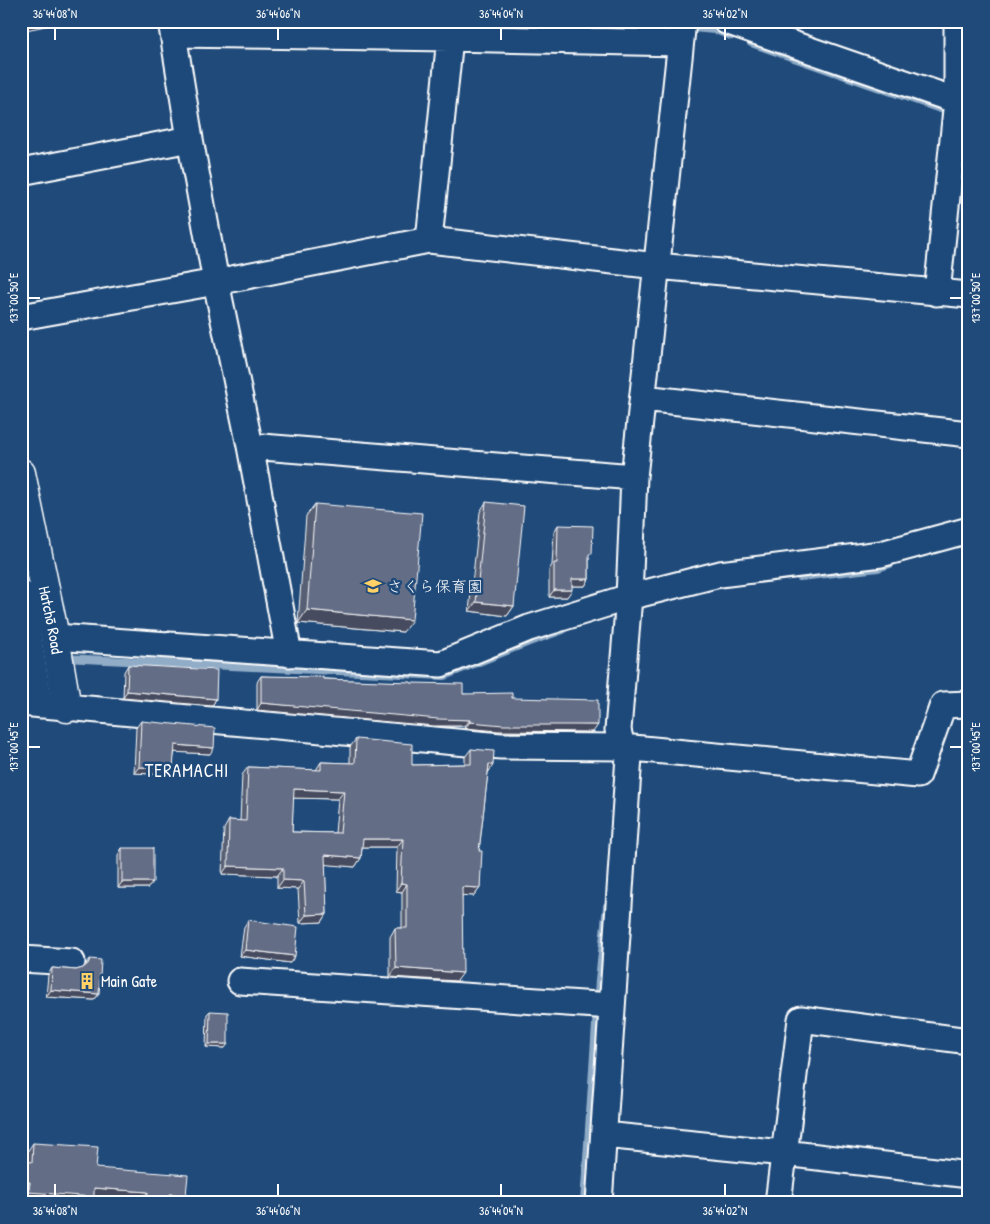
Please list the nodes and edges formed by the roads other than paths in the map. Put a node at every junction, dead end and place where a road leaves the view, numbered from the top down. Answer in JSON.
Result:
{"nodes":[{"id":1,"x":726,"y":21,"type":"edge"},
{"id":2,"x":957,"y":21,"type":"edge"},
{"id":3,"x":172,"y":28,"type":"edge"},
{"id":4,"x":681,"y":35,"type":"edge"},
{"id":5,"x":450,"y":38,"type":"junction"},
{"id":6,"x":961,"y":102,"type":"edge"},
{"id":7,"x":959,"y":130,"type":"edge"},
{"id":8,"x":190,"y":140,"type":"junction"},
{"id":9,"x":21,"y":172,"type":"edge"},
{"id":10,"x":429,"y":240,"type":"junction"},
{"id":11,"x":657,"y":266,"type":"junction"},
{"id":12,"x":216,"y":282,"type":"junction"},
{"id":13,"x":937,"y":293,"type":"junction"},
{"id":14,"x":969,"y":295,"type":"edge"},
{"id":15,"x":21,"y":317,"type":"edge"},
{"id":16,"x":643,"y":398,"type":"junction"},
{"id":17,"x":969,"y":434,"type":"edge"},
{"id":18,"x":250,"y":446,"type":"junction"},
{"id":19,"x":21,"y":473,"type":"edge"},
{"id":20,"x":634,"y":477,"type":"junction"},
{"id":21,"x":969,"y":530,"type":"edge"},
{"id":22,"x":21,"y":593,"type":"edge"},
{"id":23,"x":628,"y":597,"type":"junction"},
{"id":24,"x":54,"y":637,"type":"junction"},
{"id":25,"x":289,"y":654,"type":"junction"},
{"id":26,"x":969,"y":704,"type":"edge"},
{"id":27,"x":43,"y":705,"type":"edge"},
{"id":28,"x":622,"y":747,"type":"junction"},
{"id":29,"x":21,"y":959,"type":"edge"},
{"id":30,"x":72,"y":962,"type":"dead end"},
{"id":31,"x":240,"y":981,"type":"dead end"},
{"id":32,"x":612,"y":1006,"type":"junction"},
{"id":33,"x":969,"y":1041,"type":"edge"},
{"id":34,"x":604,"y":1135,"type":"junction"},
{"id":35,"x":784,"y":1153,"type":"junction"},
{"id":36,"x":969,"y":1175,"type":"edge"},
{"id":37,"x":599,"y":1203,"type":"edge"},
{"id":38,"x":778,"y":1203,"type":"edge"}],
"edges":[{"from":1,"to":6,"type":"street"},
{"from":2,"to":6,"type":"street"},
{"from":3,"to":5,"type":"street"},
{"from":3,"to":8,"type":"street"},
{"from":4,"to":5,"type":"street"},
{"from":4,"to":11,"type":"street"},
{"from":5,"to":10,"type":"street"},
{"from":6,"to":7,"type":"street"},
{"from":7,"to":13,"type":"street"},
{"from":8,"to":9,"type":"street"},
{"from":8,"to":12,"type":"street"},
{"from":10,"to":11,"type":"street"},
{"from":10,"to":12,"type":"street"},
{"from":11,"to":13,"type":"street"},
{"from":11,"to":16,"type":"street"},
{"from":12,"to":15,"type":"street"},
{"from":12,"to":18,"type":"street"},
{"from":13,"to":14,"type":"street"},
{"from":16,"to":17,"type":"street"},
{"from":16,"to":20,"type":"street"},
{"from":18,"to":20,"type":"street"},
{"from":18,"to":25,"type":"street"},
{"from":19,"to":24,"type":"street","name":"Hatchō Road"},
{"from":20,"to":23,"type":"street"},
{"from":21,"to":23,"type":"street"},
{"from":22,"to":27,"type":"street"},
{"from":23,"to":25,"type":"street"},
{"from":23,"to":28,"type":"street"},
{"from":24,"to":25,"type":"street"},
{"from":24,"to":27,"type":"street","name":"Hatchō Road"},
{"from":26,"to":28,"type":"street"},
{"from":27,"to":28,"type":"street"},
{"from":28,"to":32,"type":"street"},
{"from":29,"to":30,"type":"street"},
{"from":31,"to":32,"type":"street"},
{"from":32,"to":34,"type":"street"},
{"from":33,"to":35,"type":"street"},
{"from":34,"to":35,"type":"street"},
{"from":34,"to":37,"type":"street"},
{"from":35,"to":36,"type":"street"},
{"from":35,"to":38,"type":"street"}]}
